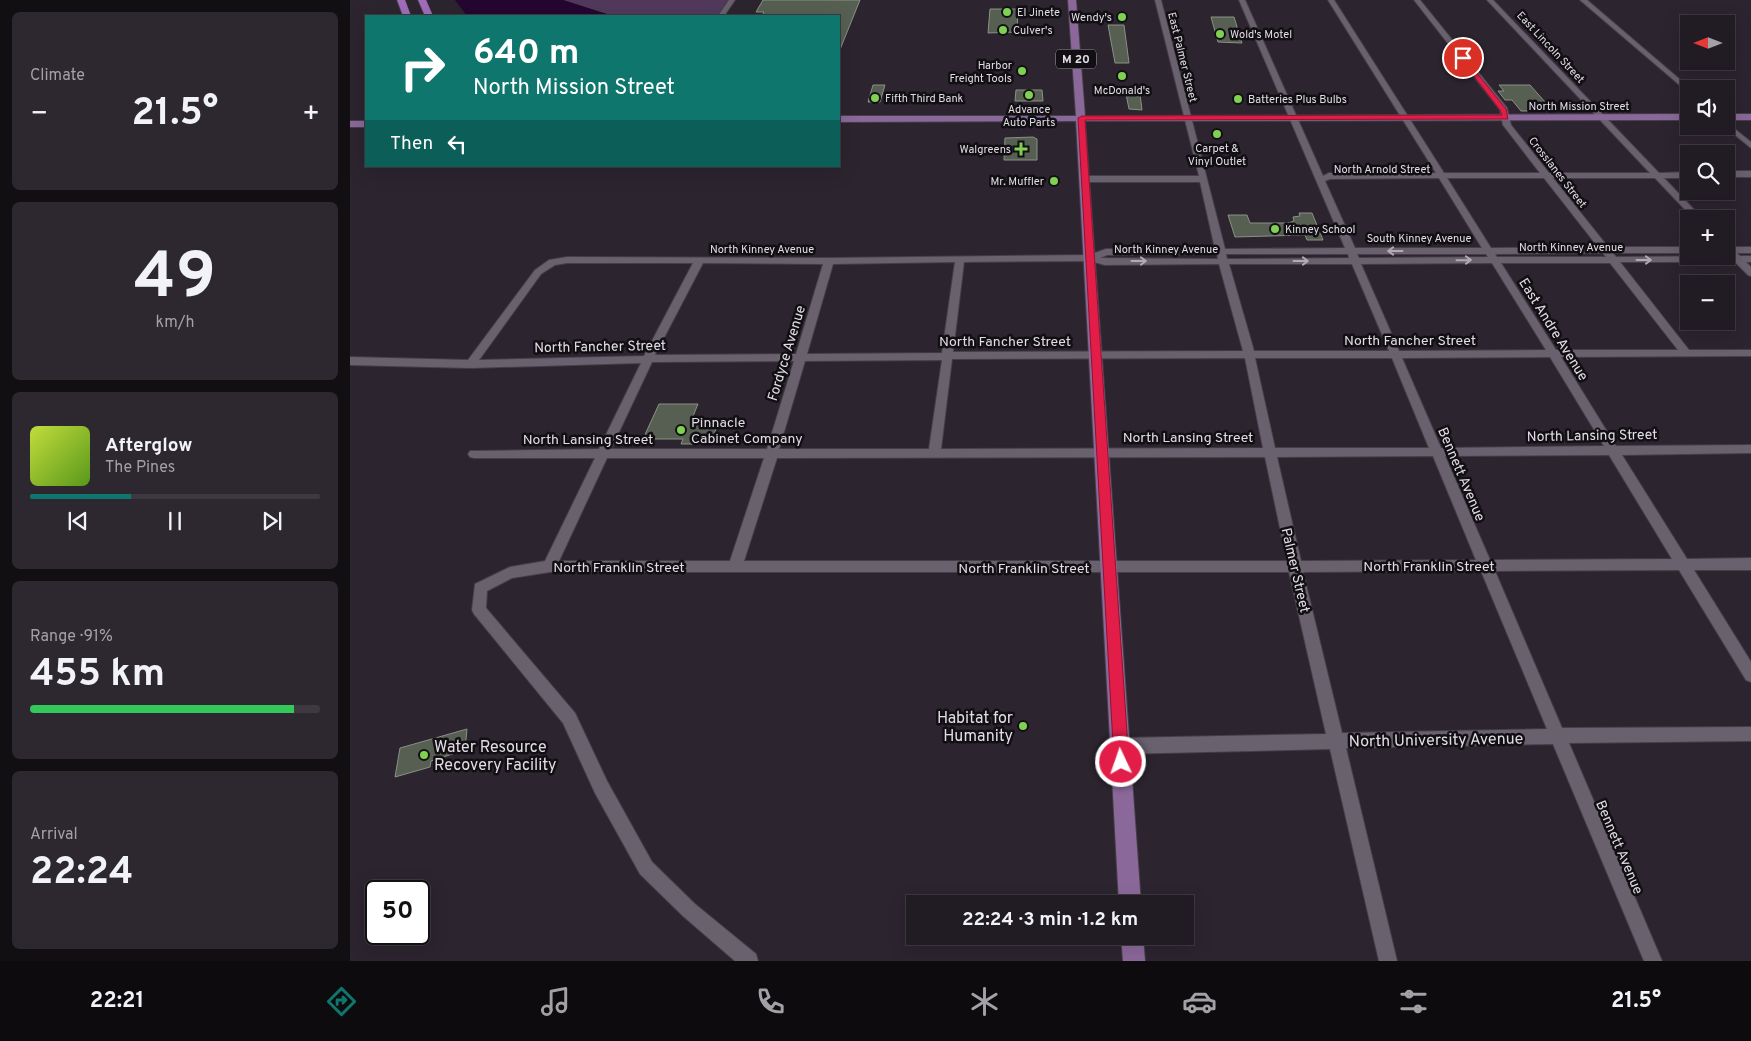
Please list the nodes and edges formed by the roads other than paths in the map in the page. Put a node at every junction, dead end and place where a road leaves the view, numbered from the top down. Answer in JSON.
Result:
{"nodes":[{"id":1,"x":402,"y":0,"type":"edge"},
{"id":2,"x":422,"y":0,"type":"edge"},
{"id":3,"x":732,"y":0,"type":"edge"},
{"id":4,"x":1072,"y":0,"type":"edge"},
{"id":5,"x":1158,"y":0,"type":"edge"},
{"id":6,"x":1242,"y":0,"type":"edge"},
{"id":7,"x":1330,"y":0,"type":"edge"},
{"id":8,"x":1417,"y":0,"type":"edge"},
{"id":9,"x":1490,"y":0,"type":"edge"},
{"id":10,"x":1583,"y":0,"type":"edge"},
{"id":11,"x":407,"y":15,"type":"edge"},
{"id":12,"x":429,"y":15,"type":"edge"},
{"id":13,"x":722,"y":15,"type":"edge"},
{"id":14,"x":1680,"y":83,"type":"edge"},
{"id":15,"x":1506,"y":117,"type":"junction"},
{"id":16,"x":1601,"y":117,"type":"junction"},
{"id":17,"x":1680,"y":117,"type":"edge"},
{"id":18,"x":1735,"y":117,"type":"edge"},
{"id":19,"x":1751,"y":117,"type":"edge"},
{"id":20,"x":1082,"y":118,"type":"junction"},
{"id":21,"x":1188,"y":118,"type":"junction"},
{"id":22,"x":1404,"y":118,"type":"junction"},
{"id":23,"x":840,"y":119,"type":"edge"},
{"id":24,"x":1294,"y":119,"type":"junction"},
{"id":25,"x":350,"y":124,"type":"edge"},
{"id":26,"x":365,"y":124,"type":"edge"},
{"id":27,"x":1735,"y":132,"type":"edge"},
{"id":28,"x":1751,"y":146,"type":"edge"},
{"id":29,"x":1735,"y":174,"type":"edge"},
{"id":30,"x":1751,"y":174,"type":"edge"},
{"id":31,"x":1680,"y":176,"type":"edge"},
{"id":32,"x":1443,"y":178,"type":"junction"},
{"id":33,"x":1548,"y":178,"type":"junction"},
{"id":34,"x":1659,"y":178,"type":"junction"},
{"id":35,"x":1086,"y":179,"type":"junction"},
{"id":36,"x":1204,"y":179,"type":"junction"},
{"id":37,"x":1322,"y":179,"type":"junction"},
{"id":38,"x":1680,"y":179,"type":"edge"},
{"id":39,"x":1735,"y":180,"type":"edge"},
{"id":40,"x":1751,"y":180,"type":"edge"},
{"id":41,"x":1690,"y":210,"type":"edge"},
{"id":42,"x":1735,"y":249,"type":"edge"},
{"id":43,"x":1606,"y":250,"type":"junction"},
{"id":44,"x":1680,"y":250,"type":"edge"},
{"id":45,"x":1751,"y":250,"type":"edge"},
{"id":46,"x":1490,"y":255,"type":"junction"},
{"id":47,"x":1222,"y":256,"type":"junction"},
{"id":48,"x":1353,"y":256,"type":"junction"},
{"id":49,"x":1735,"y":256,"type":"edge"},
{"id":50,"x":1090,"y":258,"type":"junction"},
{"id":51,"x":960,"y":259,"type":"junction"},
{"id":52,"x":1738,"y":259,"type":"junction"},
{"id":53,"x":1751,"y":259,"type":"edge"},
{"id":54,"x":1614,"y":260,"type":"junction"},
{"id":55,"x":699,"y":261,"type":"junction"},
{"id":56,"x":829,"y":261,"type":"junction"},
{"id":57,"x":1751,"y":272,"type":"edge"},
{"id":58,"x":1249,"y":354,"type":"junction"},
{"id":59,"x":1553,"y":354,"type":"junction"},
{"id":60,"x":1687,"y":354,"type":"junction"},
{"id":61,"x":1751,"y":354,"type":"edge"},
{"id":62,"x":1394,"y":355,"type":"junction"},
{"id":63,"x":948,"y":356,"type":"junction"},
{"id":64,"x":1097,"y":356,"type":"junction"},
{"id":65,"x":648,"y":359,"type":"junction"},
{"id":66,"x":799,"y":359,"type":"junction"},
{"id":67,"x":350,"y":361,"type":"edge"},
{"id":68,"x":471,"y":364,"type":"junction"},
{"id":69,"x":1612,"y":449,"type":"junction"},
{"id":70,"x":1751,"y":449,"type":"edge"},
{"id":71,"x":935,"y":452,"type":"junction"},
{"id":72,"x":1103,"y":452,"type":"junction"},
{"id":73,"x":1271,"y":452,"type":"junction"},
{"id":74,"x":1436,"y":452,"type":"junction"},
{"id":75,"x":772,"y":453,"type":"junction"},
{"id":76,"x":474,"y":454,"type":"dead end"},
{"id":77,"x":604,"y":454,"type":"junction"},
{"id":78,"x":1751,"y":564,"type":"edge"},
{"id":79,"x":1684,"y":565,"type":"junction"},
{"id":80,"x":550,"y":566,"type":"junction"},
{"id":81,"x":1485,"y":566,"type":"junction"},
{"id":82,"x":735,"y":567,"type":"junction"},
{"id":83,"x":1295,"y":567,"type":"junction"},
{"id":84,"x":1110,"y":568,"type":"junction"},
{"id":85,"x":1751,"y":675,"type":"edge"},
{"id":86,"x":1751,"y":734,"type":"edge"},
{"id":87,"x":1557,"y":736,"type":"junction"},
{"id":88,"x":1336,"y":741,"type":"junction"},
{"id":89,"x":1120,"y":746,"type":"junction"},
{"id":90,"x":1129,"y":895,"type":"edge"},
{"id":91,"x":1133,"y":945,"type":"edge"},
{"id":92,"x":749,"y":961,"type":"edge"},
{"id":93,"x":1134,"y":961,"type":"edge"},
{"id":94,"x":1388,"y":961,"type":"edge"},
{"id":95,"x":1652,"y":961,"type":"edge"}],
"edges":[{"from":1,"to":11,"type":"highway"},
{"from":2,"to":12,"type":"highway"},
{"from":3,"to":13,"type":"street"},
{"from":4,"to":20,"type":"main road","number":"M 20"},
{"from":5,"to":21,"type":"street","name":"East Palmer Street"},
{"from":6,"to":24,"type":"street","name":"Bennett Avenue"},
{"from":7,"to":22,"type":"street","name":"East Andre Avenue"},
{"from":8,"to":15,"type":"street","name":"Crosslanes Street"},
{"from":9,"to":16,"type":"street","name":"East Lincoln Street"},
{"from":10,"to":14,"type":"street"},
{"from":15,"to":16,"type":"main road","name":"North Mission Street"},
{"from":15,"to":22,"type":"main road","name":"North Mission Street"},
{"from":15,"to":33,"type":"street","name":"Crosslanes Street"},
{"from":16,"to":17,"type":"main road","name":"North Mission Street"},
{"from":16,"to":34,"type":"street","name":"East Lincoln Street"},
{"from":18,"to":19,"type":"main road"},
{"from":20,"to":21,"type":"main road","name":"North Mission Street"},
{"from":20,"to":23,"type":"main road","name":"North Mission Street"},
{"from":20,"to":35,"type":"main road"},
{"from":21,"to":24,"type":"main road","name":"North Mission Street"},
{"from":21,"to":36,"type":"street","name":"East Palmer Street"},
{"from":22,"to":24,"type":"main road","name":"North Mission Street"},
{"from":22,"to":32,"type":"street","name":"East Andre Avenue"},
{"from":24,"to":37,"type":"street","name":"Bennett Avenue"},
{"from":25,"to":26,"type":"main road"},
{"from":27,"to":28,"type":"street"},
{"from":29,"to":30,"type":"street"},
{"from":31,"to":34,"type":"street","name":"North Arnold Street"},
{"from":32,"to":33,"type":"street","name":"North Arnold Street"},
{"from":32,"to":37,"type":"street","name":"North Arnold Street"},
{"from":32,"to":46,"type":"street","name":"East Andre Avenue"},
{"from":33,"to":34,"type":"street","name":"North Arnold Street"},
{"from":33,"to":43,"type":"street","name":"Crosslanes Street"},
{"from":34,"to":38,"type":"street","name":"North Arnold Street"},
{"from":34,"to":41,"type":"street","name":"East Lincoln Street"},
{"from":35,"to":36,"type":"street"},
{"from":35,"to":50,"type":"main road"},
{"from":36,"to":47,"type":"street","name":"Palmer Street"},
{"from":37,"to":48,"type":"street","name":"Bennett Avenue"},
{"from":39,"to":40,"type":"street"},
{"from":42,"to":45,"type":"street"},
{"from":43,"to":44,"type":"street","name":"South Kinney Avenue"},
{"from":43,"to":46,"type":"street","name":"South Kinney Avenue"},
{"from":43,"to":54,"type":"street","name":"Crosslanes Street"},
{"from":46,"to":48,"type":"street","name":"North Kinney Avenue"},
{"from":46,"to":54,"type":"street","name":"North Kinney Avenue"},
{"from":46,"to":59,"type":"street","name":"East Andre Avenue"},
{"from":47,"to":48,"type":"street","name":"North Kinney Avenue"},
{"from":47,"to":50,"type":"street","name":"North Kinney Avenue"},
{"from":47,"to":58,"type":"street","name":"Palmer Street"},
{"from":48,"to":62,"type":"street","name":"Bennett Avenue"},
{"from":49,"to":52,"type":"street"},
{"from":50,"to":51,"type":"street","name":"North Kinney Avenue"},
{"from":50,"to":64,"type":"main road"},
{"from":51,"to":56,"type":"street","name":"North Kinney Avenue"},
{"from":51,"to":63,"type":"street"},
{"from":52,"to":53,"type":"street","name":"North Kinney Avenue"},
{"from":54,"to":52,"type":"street","name":"North Kinney Avenue","one_way":true},
{"from":52,"to":57,"type":"street"},
{"from":54,"to":60,"type":"street","name":"Crosslanes Street"},
{"from":55,"to":56,"type":"street","name":"North Kinney Avenue"},
{"from":55,"to":65,"type":"street"},
{"from":55,"to":68,"type":"street","name":"North Kinney Avenue"},
{"from":56,"to":66,"type":"street","name":"Fordyce Avenue"},
{"from":58,"to":62,"type":"street","name":"North Fancher Street"},
{"from":58,"to":64,"type":"street","name":"North Fancher Street"},
{"from":58,"to":73,"type":"street","name":"Palmer Street"},
{"from":59,"to":60,"type":"street","name":"North Fancher Street"},
{"from":59,"to":62,"type":"street","name":"North Fancher Street"},
{"from":59,"to":69,"type":"street","name":"East Andre Avenue"},
{"from":60,"to":61,"type":"street","name":"North Fancher Street"},
{"from":62,"to":74,"type":"street","name":"Bennett Avenue"},
{"from":63,"to":64,"type":"street","name":"North Fancher Street"},
{"from":63,"to":66,"type":"street","name":"North Fancher Street"},
{"from":63,"to":71,"type":"street"},
{"from":64,"to":72,"type":"main road"},
{"from":65,"to":66,"type":"street","name":"North Fancher Street"},
{"from":65,"to":68,"type":"street","name":"North Fancher Street"},
{"from":65,"to":77,"type":"street"},
{"from":66,"to":75,"type":"street","name":"Fordyce Avenue"},
{"from":67,"to":68,"type":"street","name":"North Fancher Street"},
{"from":69,"to":70,"type":"street","name":"North Lansing Street"},
{"from":69,"to":74,"type":"street","name":"North Lansing Street"},
{"from":69,"to":79,"type":"street","name":"East Andre Avenue"},
{"from":71,"to":72,"type":"street","name":"North Lansing Street"},
{"from":71,"to":75,"type":"street","name":"North Lansing Street"},
{"from":72,"to":73,"type":"street","name":"North Lansing Street"},
{"from":72,"to":84,"type":"main road"},
{"from":73,"to":74,"type":"street","name":"North Lansing Street"},
{"from":73,"to":83,"type":"street","name":"Palmer Street"},
{"from":74,"to":81,"type":"street","name":"Bennett Avenue"},
{"from":75,"to":77,"type":"street","name":"North Lansing Street"},
{"from":75,"to":82,"type":"street","name":"Fordyce Avenue"},
{"from":76,"to":77,"type":"street","name":"North Lansing Street"},
{"from":77,"to":80,"type":"street"},
{"from":78,"to":79,"type":"street","name":"North Franklin Street"},
{"from":79,"to":81,"type":"street","name":"North Franklin Street"},
{"from":79,"to":85,"type":"street","name":"East Andre Avenue"},
{"from":80,"to":82,"type":"street","name":"North Franklin Street"},
{"from":80,"to":92,"type":"street","name":"North Franklin Street"},
{"from":81,"to":83,"type":"street","name":"North Franklin Street"},
{"from":81,"to":87,"type":"street","name":"Bennett Avenue"},
{"from":82,"to":84,"type":"street","name":"North Franklin Street"},
{"from":83,"to":84,"type":"street","name":"North Franklin Street"},
{"from":83,"to":88,"type":"street","name":"Palmer Street"},
{"from":84,"to":89,"type":"main road"},
{"from":86,"to":87,"type":"street","name":"North University Avenue"},
{"from":87,"to":88,"type":"street","name":"North University Avenue"},
{"from":87,"to":95,"type":"street","name":"Bennett Avenue"},
{"from":88,"to":89,"type":"street","name":"North University Avenue"},
{"from":88,"to":94,"type":"street","name":"Palmer Street"},
{"from":89,"to":90,"type":"main road"},
{"from":91,"to":93,"type":"main road"}]}
